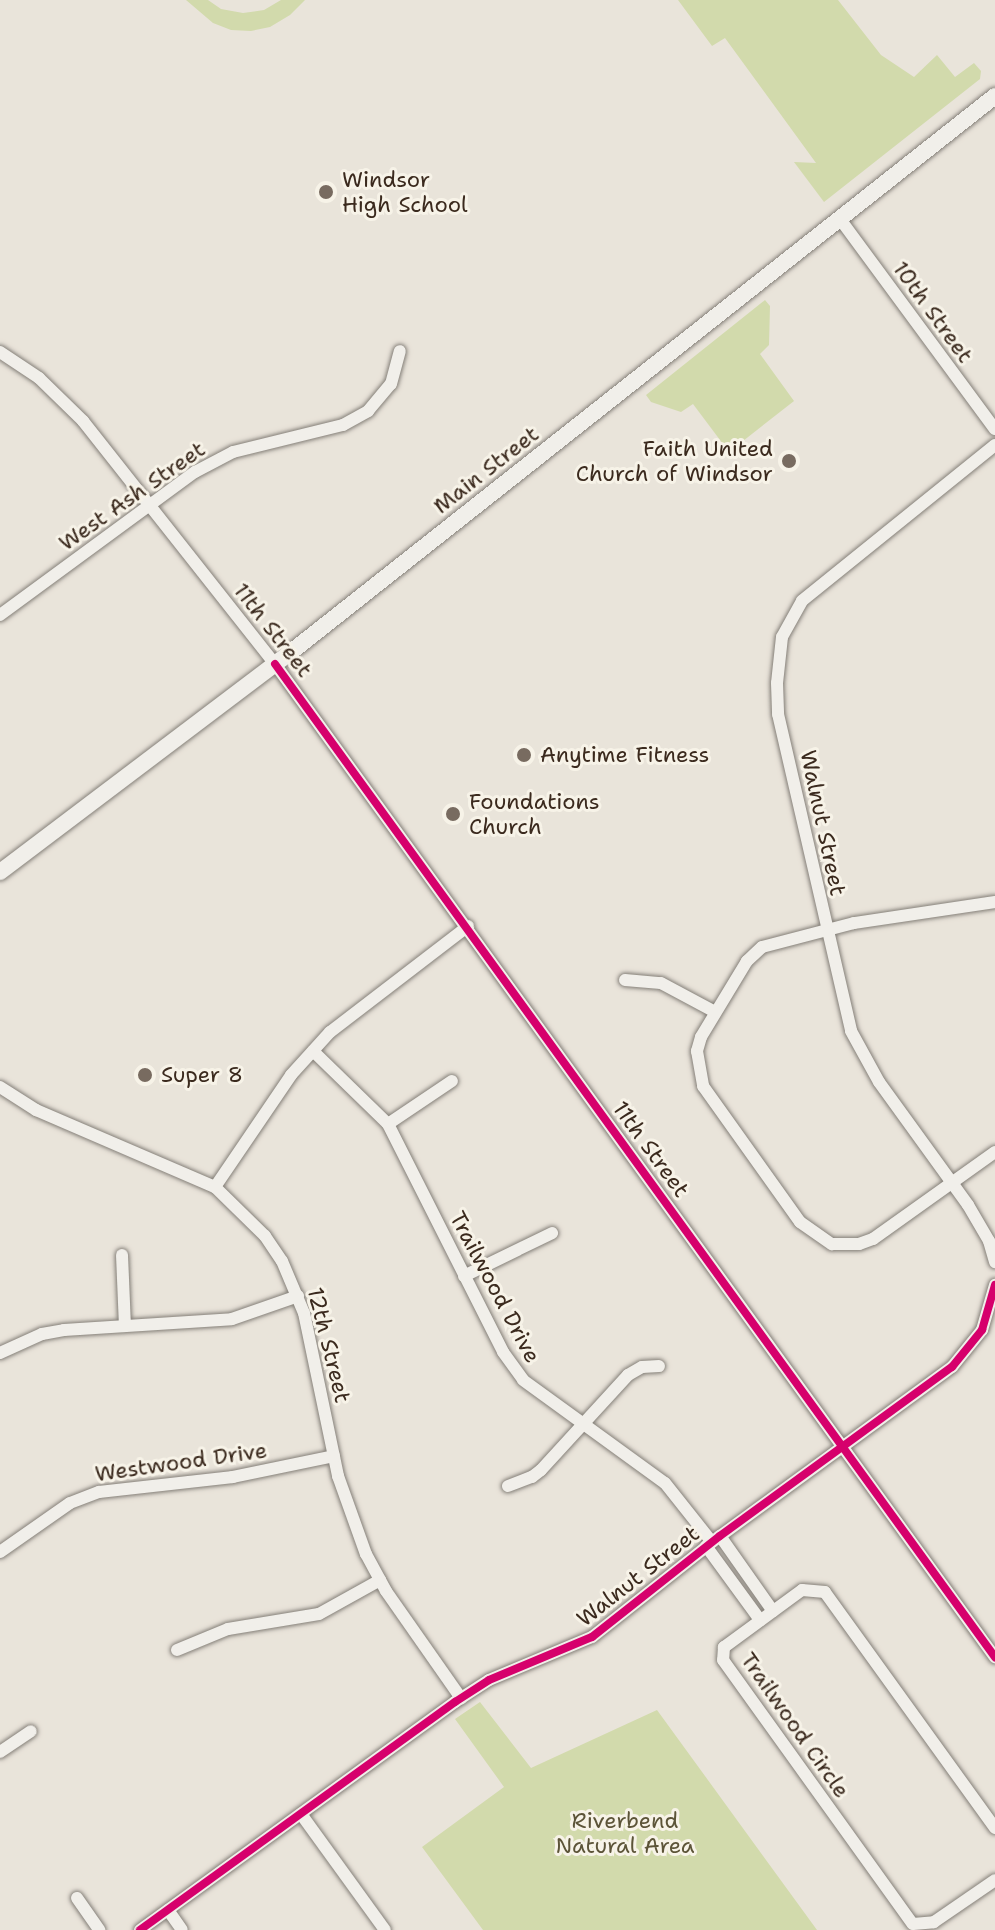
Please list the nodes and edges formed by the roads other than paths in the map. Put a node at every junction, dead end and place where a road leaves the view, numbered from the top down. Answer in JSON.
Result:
{"nodes":[{"id":1,"x":993,"y":102,"type":"edge"},
{"id":2,"x":840,"y":219,"type":"junction"},
{"id":3,"x":400,"y":351,"type":"dead end"},
{"id":4,"x":0,"y":352,"type":"edge"},
{"id":5,"x":995,"y":429,"type":"edge"},
{"id":6,"x":995,"y":445,"type":"edge"},
{"id":7,"x":149,"y":504,"type":"junction"},
{"id":8,"x":0,"y":615,"type":"edge"},
{"id":9,"x":275,"y":664,"type":"junction"},
{"id":10,"x":0,"y":872,"type":"edge"},
{"id":11,"x":995,"y":902,"type":"edge"},
{"id":12,"x":468,"y":926,"type":"junction"},
{"id":13,"x":826,"y":929,"type":"junction"},
{"id":14,"x":625,"y":980,"type":"dead end"},
{"id":15,"x":715,"y":1012,"type":"junction"},
{"id":16,"x":313,"y":1051,"type":"junction"},
{"id":17,"x":452,"y":1081,"type":"dead end"},
{"id":18,"x":0,"y":1087,"type":"edge"},
{"id":19,"x":388,"y":1124,"type":"junction"},
{"id":20,"x":995,"y":1152,"type":"edge"},
{"id":21,"x":952,"y":1183,"type":"junction"},
{"id":22,"x":215,"y":1187,"type":"junction"},
{"id":23,"x":552,"y":1233,"type":"dead end"},
{"id":24,"x":122,"y":1255,"type":"dead end"},
{"id":25,"x":995,"y":1262,"type":"edge"},
{"id":26,"x":464,"y":1276,"type":"junction"},
{"id":27,"x":995,"y":1285,"type":"edge"},
{"id":28,"x":298,"y":1296,"type":"junction"},
{"id":29,"x":125,"y":1326,"type":"junction"},
{"id":30,"x":0,"y":1353,"type":"edge"},
{"id":31,"x":659,"y":1366,"type":"dead end"},
{"id":32,"x":582,"y":1424,"type":"junction"},
{"id":33,"x":843,"y":1445,"type":"junction"},
{"id":34,"x":334,"y":1456,"type":"junction"},
{"id":35,"x":508,"y":1486,"type":"dead end"},
{"id":36,"x":713,"y":1541,"type":"junction"},
{"id":37,"x":0,"y":1552,"type":"edge"},
{"id":38,"x":815,"y":1575,"type":"dead end"},
{"id":39,"x":380,"y":1580,"type":"junction"},
{"id":40,"x":813,"y":1589,"type":"junction"},
{"id":41,"x":773,"y":1611,"type":"junction"},
{"id":42,"x":760,"y":1620,"type":"junction"},
{"id":43,"x":177,"y":1650,"type":"dead end"},
{"id":44,"x":708,"y":1650,"type":"dead end"},
{"id":45,"x":723,"y":1653,"type":"junction"},
{"id":46,"x":995,"y":1657,"type":"edge"},
{"id":47,"x":461,"y":1698,"type":"junction"},
{"id":48,"x":31,"y":1731,"type":"dead end"},
{"id":49,"x":0,"y":1752,"type":"edge"},
{"id":50,"x":301,"y":1814,"type":"junction"},
{"id":51,"x":995,"y":1828,"type":"edge"},
{"id":52,"x":995,"y":1880,"type":"edge"},
{"id":53,"x":77,"y":1898,"type":"dead end"},
{"id":54,"x":168,"y":1910,"type":"junction"},
{"id":55,"x":920,"y":1928,"type":"edge"},
{"id":56,"x":99,"y":1930,"type":"edge"},
{"id":57,"x":140,"y":1930,"type":"edge"},
{"id":58,"x":182,"y":1930,"type":"edge"},
{"id":59,"x":385,"y":1930,"type":"edge"}],
"edges":[{"from":1,"to":2,"type":"main road","name":"Main Street"},
{"from":2,"to":5,"type":"street","name":"10th Street"},
{"from":2,"to":9,"type":"main road","name":"Main Street"},
{"from":3,"to":7,"type":"street","name":"West Ash Street"},
{"from":4,"to":7,"type":"street","name":"11th Street"},
{"from":6,"to":13,"type":"street","name":"Walnut Street"},
{"from":7,"to":8,"type":"street","name":"West Ash Street"},
{"from":7,"to":9,"type":"street","name":"11th Street"},
{"from":9,"to":10,"type":"main road","name":"Main Street"},
{"from":9,"to":12,"type":"street","name":"11th Street"},
{"from":11,"to":13,"type":"street"},
{"from":12,"to":16,"type":"street"},
{"from":12,"to":33,"type":"street","name":"11th Street"},
{"from":13,"to":15,"type":"street"},
{"from":13,"to":21,"type":"street","name":"Walnut Street"},
{"from":14,"to":15,"type":"street"},
{"from":15,"to":21,"type":"street"},
{"from":16,"to":19,"type":"street","name":"Trailwood Drive"},
{"from":16,"to":22,"type":"street"},
{"from":17,"to":19,"type":"street"},
{"from":18,"to":22,"type":"street","name":"12th Street"},
{"from":19,"to":26,"type":"street","name":"Trailwood Drive"},
{"from":20,"to":21,"type":"street"},
{"from":21,"to":25,"type":"street","name":"Walnut Street"},
{"from":22,"to":28,"type":"street","name":"12th Street"},
{"from":23,"to":26,"type":"street"},
{"from":24,"to":29,"type":"street"},
{"from":26,"to":32,"type":"street","name":"Trailwood Drive"},
{"from":27,"to":33,"type":"street","name":"Walnut Street"},
{"from":28,"to":29,"type":"street"},
{"from":28,"to":34,"type":"street","name":"12th Street"},
{"from":29,"to":30,"type":"street"},
{"from":31,"to":32,"type":"street"},
{"from":32,"to":35,"type":"street"},
{"from":32,"to":36,"type":"street","name":"Trailwood Drive"},
{"from":33,"to":36,"type":"street","name":"Walnut Street"},
{"from":33,"to":46,"type":"street","name":"11th Street"},
{"from":34,"to":37,"type":"street","name":"Westwood Drive"},
{"from":34,"to":39,"type":"street","name":"12th Street"},
{"from":36,"to":41,"type":"street"},
{"from":36,"to":42,"type":"street"},
{"from":36,"to":47,"type":"street","name":"Walnut Street"},
{"from":38,"to":40,"type":"street"},
{"from":39,"to":43,"type":"street"},
{"from":39,"to":47,"type":"street","name":"12th Street"},
{"from":40,"to":41,"type":"street","name":"Trailwood Circle"},
{"from":40,"to":51,"type":"street"},
{"from":41,"to":42,"type":"street","name":"Trailwood Circle"},
{"from":42,"to":45,"type":"street","name":"Trailwood Circle"},
{"from":44,"to":45,"type":"street"},
{"from":45,"to":55,"type":"street","name":"Trailwood Circle"},
{"from":47,"to":50,"type":"street","name":"Walnut Street"},
{"from":48,"to":49,"type":"street"},
{"from":50,"to":54,"type":"street","name":"Walnut Street"},
{"from":50,"to":59,"type":"street"},
{"from":52,"to":55,"type":"street","name":"Trailwood Circle"},
{"from":53,"to":56,"type":"street"},
{"from":54,"to":57,"type":"street","name":"Walnut Street"},
{"from":54,"to":58,"type":"street"}]}
